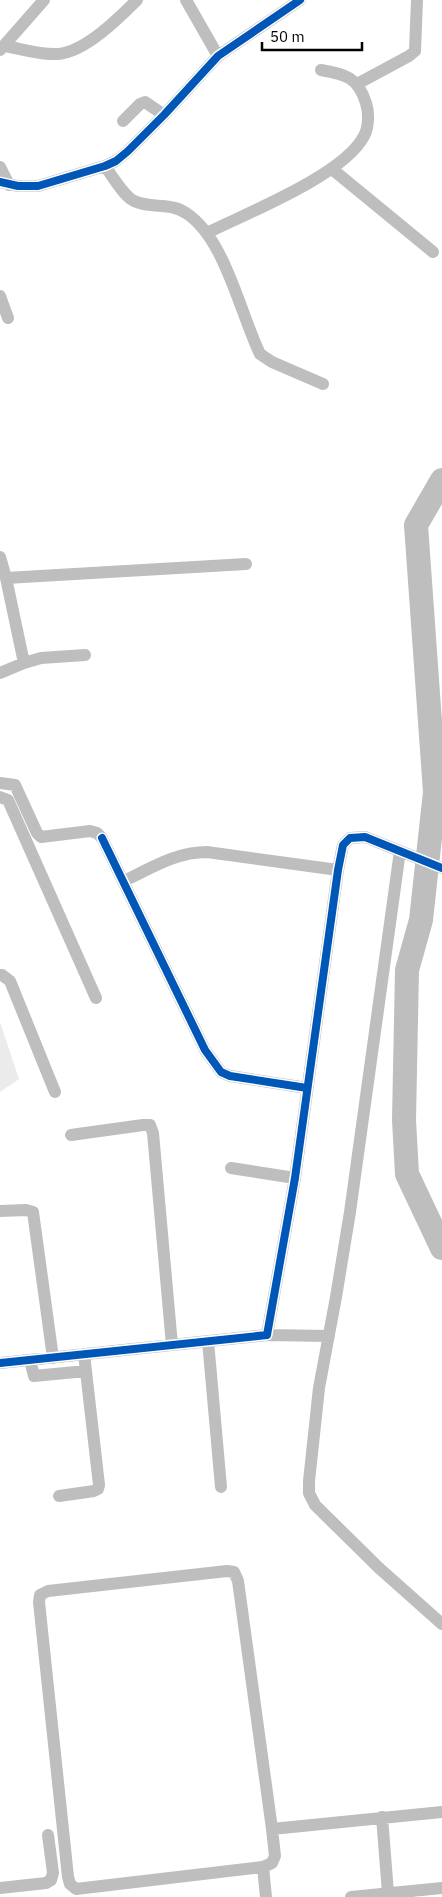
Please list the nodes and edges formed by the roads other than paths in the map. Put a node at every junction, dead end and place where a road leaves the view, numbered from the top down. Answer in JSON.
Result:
{"nodes":[{"id":1,"x":44,"y":0,"type":"edge"},
{"id":2,"x":137,"y":0,"type":"edge"},
{"id":3,"x":186,"y":0,"type":"edge"},
{"id":4,"x":300,"y":0,"type":"edge"},
{"id":5,"x":417,"y":0,"type":"edge"},
{"id":6,"x":2,"y":48,"type":"edge"},
{"id":7,"x":218,"y":56,"type":"junction"},
{"id":8,"x":321,"y":70,"type":"dead end"},
{"id":9,"x":357,"y":84,"type":"junction"},
{"id":10,"x":164,"y":115,"type":"junction"},
{"id":11,"x":123,"y":121,"type":"dead end"},
{"id":12,"x":105,"y":166,"type":"junction"},
{"id":13,"x":0,"y":167,"type":"edge"},
{"id":14,"x":332,"y":169,"type":"junction"},
{"id":15,"x":5,"y":184,"type":"edge"},
{"id":16,"x":206,"y":233,"type":"junction"},
{"id":17,"x":433,"y":252,"type":"dead end"},
{"id":18,"x":0,"y":296,"type":"edge"},
{"id":19,"x":8,"y":318,"type":"dead end"},
{"id":20,"x":323,"y":384,"type":"dead end"},
{"id":21,"x":0,"y":557,"type":"edge"},
{"id":22,"x":246,"y":564,"type":"dead end"},
{"id":23,"x":6,"y":578,"type":"junction"},
{"id":24,"x":85,"y":655,"type":"dead end"},
{"id":25,"x":24,"y":663,"type":"junction"},
{"id":26,"x":0,"y":673,"type":"edge"},
{"id":27,"x":0,"y":783,"type":"edge"},
{"id":28,"x":0,"y":797,"type":"edge"},
{"id":29,"x":400,"y":851,"type":"junction"},
{"id":30,"x":442,"y":868,"type":"edge"},
{"id":31,"x":338,"y":870,"type":"junction"},
{"id":32,"x":124,"y":881,"type":"junction"},
{"id":33,"x":0,"y":975,"type":"edge"},
{"id":34,"x":96,"y":998,"type":"dead end"},
{"id":35,"x":307,"y":1088,"type":"junction"},
{"id":36,"x":55,"y":1092,"type":"dead end"},
{"id":37,"x":71,"y":1135,"type":"dead end"},
{"id":38,"x":230,"y":1168,"type":"dead end"},
{"id":39,"x":295,"y":1178,"type":"junction"},
{"id":40,"x":0,"y":1210,"type":"edge"},
{"id":41,"x":267,"y":1334,"type":"junction"},
{"id":42,"x":329,"y":1336,"type":"junction"},
{"id":43,"x":208,"y":1341,"type":"junction"},
{"id":44,"x":172,"y":1345,"type":"junction"},
{"id":45,"x":84,"y":1354,"type":"junction"},
{"id":46,"x":53,"y":1358,"type":"junction"},
{"id":47,"x":30,"y":1360,"type":"junction"},
{"id":48,"x":0,"y":1363,"type":"edge"},
{"id":49,"x":86,"y":1371,"type":"junction"},
{"id":50,"x":221,"y":1486,"type":"dead end"},
{"id":51,"x":59,"y":1496,"type":"dead end"},
{"id":52,"x":442,"y":1624,"type":"edge"},
{"id":53,"x":442,"y":1812,"type":"edge"},
{"id":54,"x":382,"y":1817,"type":"junction"},
{"id":55,"x":272,"y":1829,"type":"junction"},
{"id":56,"x":48,"y":1835,"type":"dead end"},
{"id":57,"x":263,"y":1867,"type":"junction"},
{"id":58,"x":0,"y":1888,"type":"edge"},
{"id":59,"x":442,"y":1888,"type":"edge"},
{"id":60,"x":92,"y":1892,"type":"edge"},
{"id":61,"x":388,"y":1893,"type":"junction"},
{"id":62,"x":418,"y":1894,"type":"edge"},
{"id":63,"x":266,"y":1897,"type":"edge"},
{"id":64,"x":351,"y":1897,"type":"edge"}],
"edges":[{"from":1,"to":6,"type":"street"},
{"from":2,"to":6,"type":"street"},
{"from":3,"to":7,"type":"street"},
{"from":4,"to":7,"type":"street"},
{"from":5,"to":9,"type":"street"},
{"from":7,"to":10,"type":"street"},
{"from":8,"to":9,"type":"street"},
{"from":9,"to":14,"type":"street"},
{"from":10,"to":11,"type":"street"},
{"from":10,"to":12,"type":"street"},
{"from":12,"to":15,"type":"street"},
{"from":12,"to":16,"type":"street"},
{"from":13,"to":15,"type":"street"},
{"from":14,"to":16,"type":"street"},
{"from":14,"to":17,"type":"street"},
{"from":16,"to":20,"type":"street"},
{"from":18,"to":19,"type":"street"},
{"from":21,"to":23,"type":"street"},
{"from":22,"to":23,"type":"street"},
{"from":23,"to":25,"type":"street"},
{"from":24,"to":25,"type":"street"},
{"from":25,"to":26,"type":"street"},
{"from":27,"to":32,"type":"street"},
{"from":28,"to":34,"type":"street"},
{"from":29,"to":30,"type":"street"},
{"from":29,"to":31,"type":"street"},
{"from":29,"to":42,"type":"street"},
{"from":31,"to":32,"type":"street"},
{"from":31,"to":35,"type":"street"},
{"from":32,"to":35,"type":"street"},
{"from":33,"to":36,"type":"street"},
{"from":35,"to":39,"type":"street"},
{"from":37,"to":44,"type":"street"},
{"from":38,"to":39,"type":"street"},
{"from":39,"to":41,"type":"street"},
{"from":40,"to":46,"type":"street"},
{"from":41,"to":42,"type":"street"},
{"from":41,"to":43,"type":"street"},
{"from":42,"to":52,"type":"street"},
{"from":43,"to":44,"type":"street"},
{"from":43,"to":50,"type":"street"},
{"from":44,"to":45,"type":"street"},
{"from":45,"to":46,"type":"street"},
{"from":45,"to":49,"type":"street"},
{"from":46,"to":47,"type":"street"},
{"from":47,"to":48,"type":"street"},
{"from":47,"to":49,"type":"street"},
{"from":49,"to":51,"type":"street"},
{"from":53,"to":54,"type":"street"},
{"from":54,"to":55,"type":"street"},
{"from":54,"to":61,"type":"street"},
{"from":55,"to":57,"type":"street"},
{"from":55,"to":60,"type":"street"},
{"from":56,"to":58,"type":"street"},
{"from":57,"to":60,"type":"street"},
{"from":57,"to":63,"type":"street"},
{"from":59,"to":62,"type":"street"},
{"from":61,"to":62,"type":"street"},
{"from":61,"to":64,"type":"street"}]}
